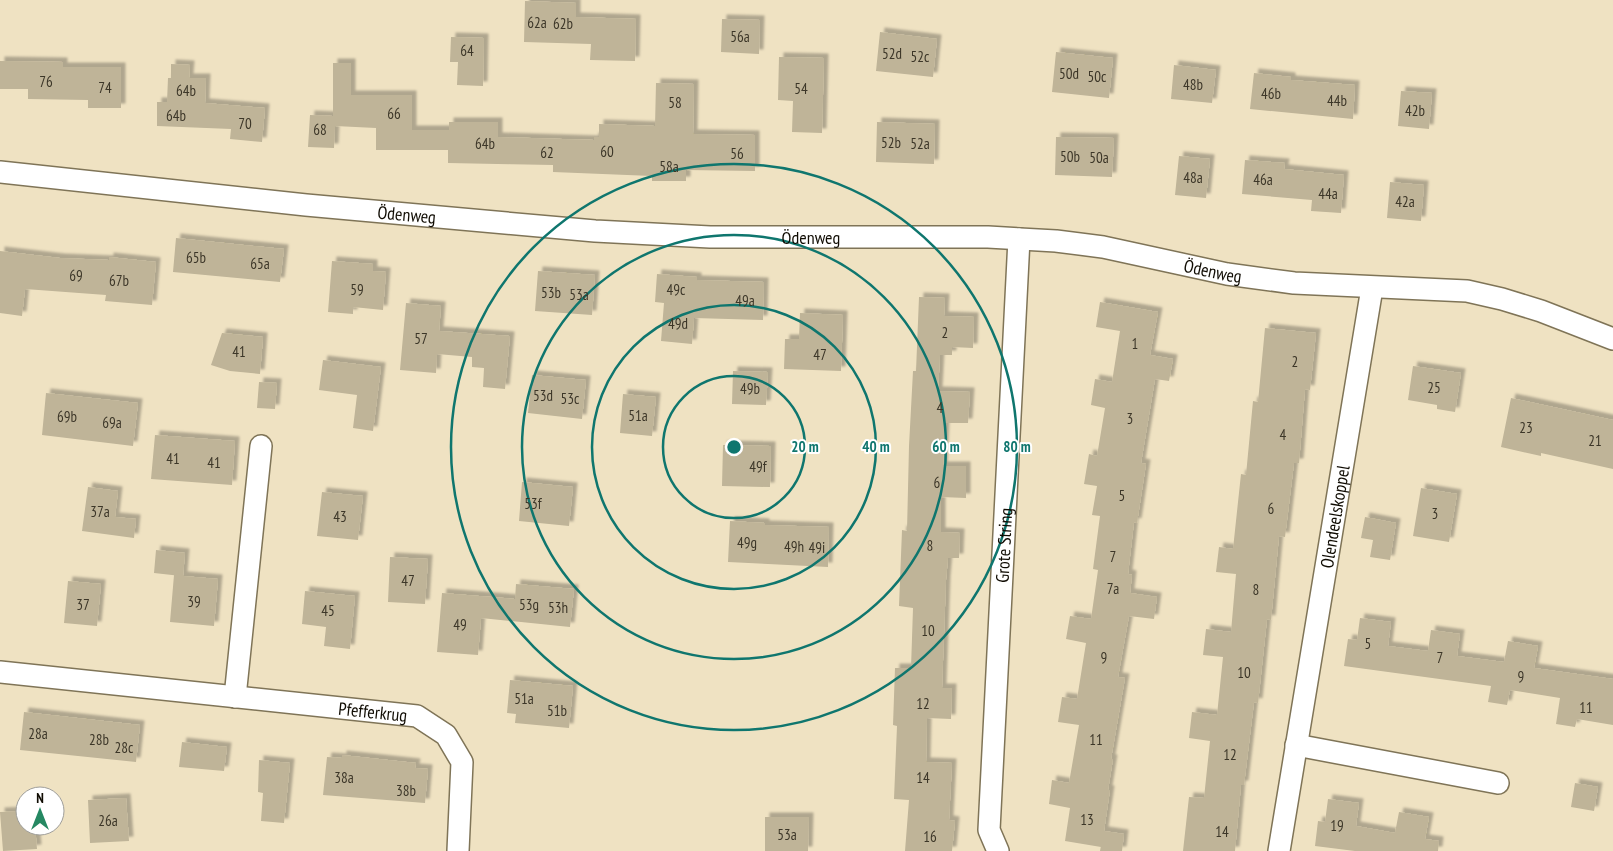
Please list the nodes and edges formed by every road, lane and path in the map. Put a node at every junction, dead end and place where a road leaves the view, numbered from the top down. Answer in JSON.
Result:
{"nodes":[{"id":1,"x":0,"y":172,"type":"edge"},
{"id":2,"x":1019,"y":239,"type":"junction"},
{"id":3,"x":1372,"y":288,"type":"junction"},
{"id":4,"x":1613,"y":339,"type":"edge"},
{"id":5,"x":261,"y":446,"type":"dead end"},
{"id":6,"x":0,"y":672,"type":"edge"},
{"id":7,"x":235,"y":697,"type":"junction"},
{"id":8,"x":1296,"y":746,"type":"junction"},
{"id":9,"x":1498,"y":783,"type":"dead end"},
{"id":10,"x":458,"y":851,"type":"edge"},
{"id":11,"x":998,"y":851,"type":"edge"},
{"id":12,"x":1279,"y":851,"type":"edge"}],
"edges":[{"from":1,"to":2,"type":"street","name":"Ödenweg"},
{"from":2,"to":3,"type":"street","name":"Ödenweg"},
{"from":2,"to":11,"type":"street","name":"Grote String"},
{"from":3,"to":4,"type":"street","name":"Ödenweg"},
{"from":3,"to":8,"type":"street","name":"Olendeelskoppel"},
{"from":5,"to":7,"type":"street"},
{"from":6,"to":7,"type":"street","name":"Pfefferkrug"},
{"from":7,"to":10,"type":"street","name":"Pfefferkrug"},
{"from":8,"to":9,"type":"street"},
{"from":8,"to":12,"type":"street","name":"Olendeelskoppel"}]}
